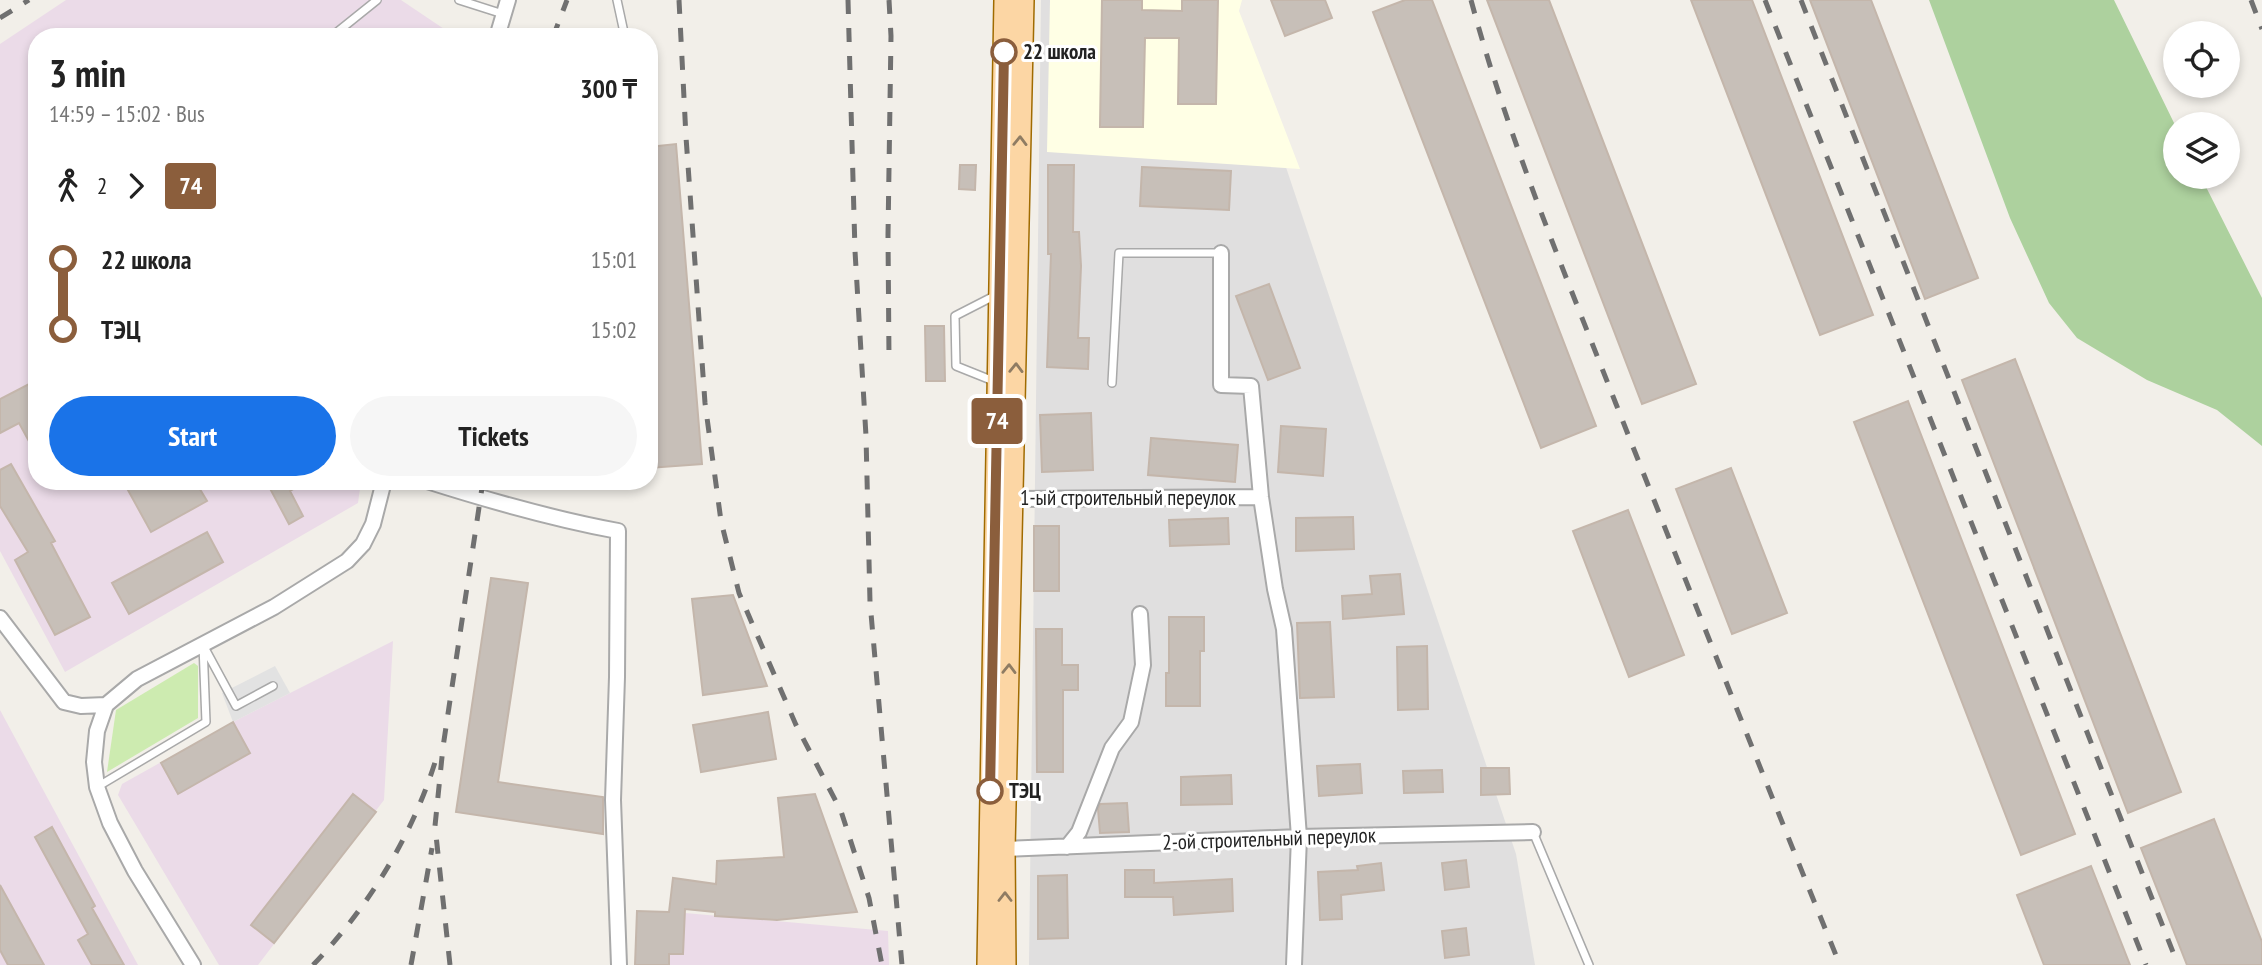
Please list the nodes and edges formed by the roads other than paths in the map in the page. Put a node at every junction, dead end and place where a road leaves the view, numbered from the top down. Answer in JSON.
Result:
{"nodes":[{"id":1,"x":377,"y":0,"type":"edge"},
{"id":2,"x":459,"y":0,"type":"edge"},
{"id":3,"x":617,"y":0,"type":"edge"},
{"id":4,"x":1005,"y":0,"type":"edge"},
{"id":5,"x":1023,"y":0,"type":"edge"},
{"id":6,"x":506,"y":7,"type":"edge"},
{"id":7,"x":342,"y":28,"type":"edge"},
{"id":8,"x":500,"y":28,"type":"edge"},
{"id":9,"x":623,"y":28,"type":"edge"},
{"id":10,"x":1221,"y":253,"type":"joint"},
{"id":11,"x":1000,"y":293,"type":"junction"},
{"id":12,"x":998,"y":382,"type":"junction"},
{"id":13,"x":1112,"y":383,"type":"dead end"},
{"id":14,"x":382,"y":490,"type":"edge"},
{"id":15,"x":458,"y":490,"type":"edge"},
{"id":16,"x":1261,"y":498,"type":"junction"},
{"id":17,"x":1004,"y":499,"type":"junction"},
{"id":18,"x":1140,"y":614,"type":"dead end"},
{"id":19,"x":0,"y":618,"type":"edge"},
{"id":20,"x":203,"y":645,"type":"junction"},
{"id":21,"x":273,"y":686,"type":"dead end"},
{"id":22,"x":106,"y":705,"type":"junction"},
{"id":23,"x":97,"y":787,"type":"junction"},
{"id":24,"x":1534,"y":832,"type":"joint"},
{"id":25,"x":1299,"y":837,"type":"junction"},
{"id":26,"x":1067,"y":847,"type":"junction"},
{"id":27,"x":1004,"y":849,"type":"junction"},
{"id":28,"x":193,"y":965,"type":"edge"},
{"id":29,"x":619,"y":965,"type":"edge"},
{"id":30,"x":988,"y":965,"type":"edge"},
{"id":31,"x":1005,"y":965,"type":"edge"},
{"id":32,"x":1294,"y":965,"type":"edge"},
{"id":33,"x":1588,"y":965,"type":"edge"}],
"edges":[{"from":1,"to":7,"type":"lane"},
{"from":2,"to":6,"type":"lane"},
{"from":3,"to":9,"type":"lane"},
{"from":4,"to":11,"type":"main road"},
{"from":17,"to":5,"type":"main road","one_way":true},
{"from":6,"to":8,"type":"street"},
{"from":10,"to":13,"type":"lane"},
{"from":10,"to":16,"type":"street","name":"1-ый строительный переулок"},
{"from":11,"to":12,"type":"main road"},
{"from":11,"to":12,"type":"lane"},
{"from":12,"to":17,"type":"main road"},
{"from":14,"to":20,"type":"street"},
{"from":15,"to":29,"type":"street"},
{"from":16,"to":17,"type":"street","name":"1-ый строительный переулок"},
{"from":16,"to":25,"type":"street","name":"1-ый строительный переулок"},
{"from":27,"to":17,"type":"main road","one_way":true},
{"from":17,"to":30,"type":"main road"},
{"from":18,"to":26,"type":"street"},
{"from":19,"to":22,"type":"street"},
{"from":20,"to":21,"type":"lane"},
{"from":20,"to":22,"type":"street"},
{"from":20,"to":23,"type":"lane"},
{"from":22,"to":23,"type":"street"},
{"from":23,"to":28,"type":"street"},
{"from":24,"to":25,"type":"street","name":"2-ой строительный переулок"},
{"from":24,"to":33,"type":"lane"},
{"from":25,"to":26,"type":"street","name":"2-ой строительный переулок"},
{"from":25,"to":32,"type":"street","name":"1-ый строительный переулок"},
{"from":26,"to":27,"type":"street","name":"2-ой строительный переулок"},
{"from":31,"to":27,"type":"main road","one_way":true}]}
